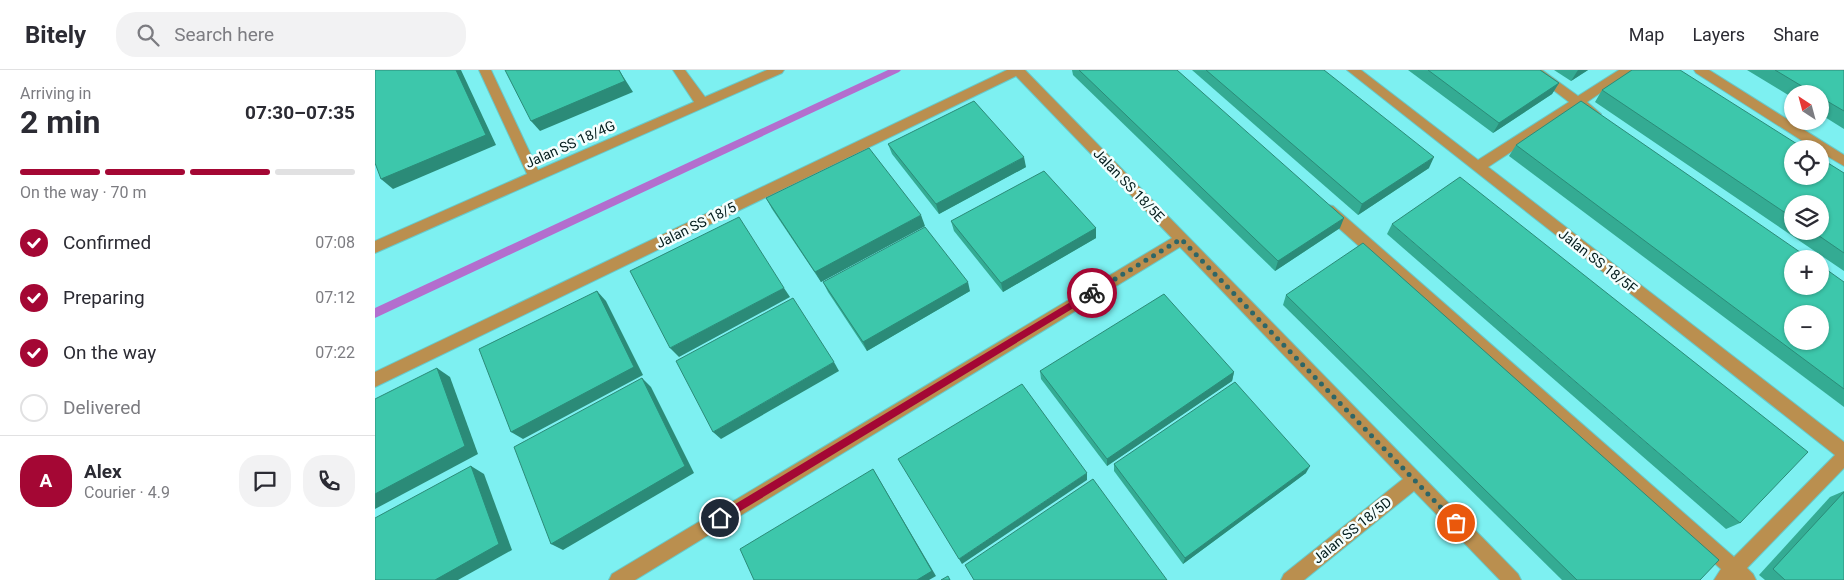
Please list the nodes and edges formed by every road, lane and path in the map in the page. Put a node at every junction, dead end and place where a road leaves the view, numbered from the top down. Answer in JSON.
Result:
{"nodes":[{"id":1,"x":485,"y":70,"type":"edge"},
{"id":2,"x":679,"y":70,"type":"edge"},
{"id":3,"x":778,"y":70,"type":"edge"},
{"id":4,"x":1018,"y":70,"type":"edge"},
{"id":5,"x":1353,"y":70,"type":"edge"},
{"id":6,"x":1533,"y":70,"type":"edge"},
{"id":7,"x":1628,"y":70,"type":"edge"},
{"id":8,"x":1701,"y":70,"type":"edge"},
{"id":9,"x":1578,"y":102,"type":"junction"},
{"id":10,"x":702,"y":104,"type":"junction"},
{"id":11,"x":1602,"y":119,"type":"edge"},
{"id":12,"x":1844,"y":161,"type":"edge"},
{"id":13,"x":1478,"y":167,"type":"junction"},
{"id":14,"x":535,"y":177,"type":"junction"},
{"id":15,"x":1318,"y":202,"type":"edge"},
{"id":16,"x":1181,"y":239,"type":"junction"},
{"id":17,"x":375,"y":247,"type":"edge"},
{"id":18,"x":375,"y":380,"type":"edge"},
{"id":19,"x":1844,"y":452,"type":"edge"},
{"id":20,"x":1844,"y":457,"type":"edge"},
{"id":21,"x":1414,"y":480,"type":"junction"},
{"id":22,"x":1729,"y":574,"type":"edge"},
{"id":23,"x":618,"y":580,"type":"edge"},
{"id":24,"x":1290,"y":580,"type":"edge"},
{"id":25,"x":1511,"y":580,"type":"edge"},
{"id":26,"x":1747,"y":580,"type":"edge"}],
"edges":[{"from":1,"to":14,"type":"street"},
{"from":2,"to":10,"type":"street"},
{"from":3,"to":10,"type":"street","name":"Jalan SS 18/4G"},
{"from":4,"to":16,"type":"street","name":"Jalan SS 18/5E"},
{"from":4,"to":18,"type":"street","name":"Jalan SS 18/5"},
{"from":5,"to":13,"type":"street","name":"Jalan SS 18/5F"},
{"from":6,"to":9,"type":"street"},
{"from":7,"to":9,"type":"street"},
{"from":8,"to":12,"type":"street"},
{"from":9,"to":11,"type":"street"},
{"from":9,"to":13,"type":"street"},
{"from":10,"to":14,"type":"street","name":"Jalan SS 18/4G"},
{"from":13,"to":19,"type":"street","name":"Jalan SS 18/5F"},
{"from":14,"to":17,"type":"street","name":"Jalan SS 18/4G"},
{"from":15,"to":22,"type":"street"},
{"from":16,"to":21,"type":"street","name":"Jalan SS 18/5E"},
{"from":16,"to":23,"type":"street"},
{"from":20,"to":22,"type":"street"},
{"from":21,"to":24,"type":"street","name":"Jalan SS 18/5D"},
{"from":21,"to":25,"type":"street","name":"Jalan SS 18/5E"},
{"from":22,"to":26,"type":"street"}]}
